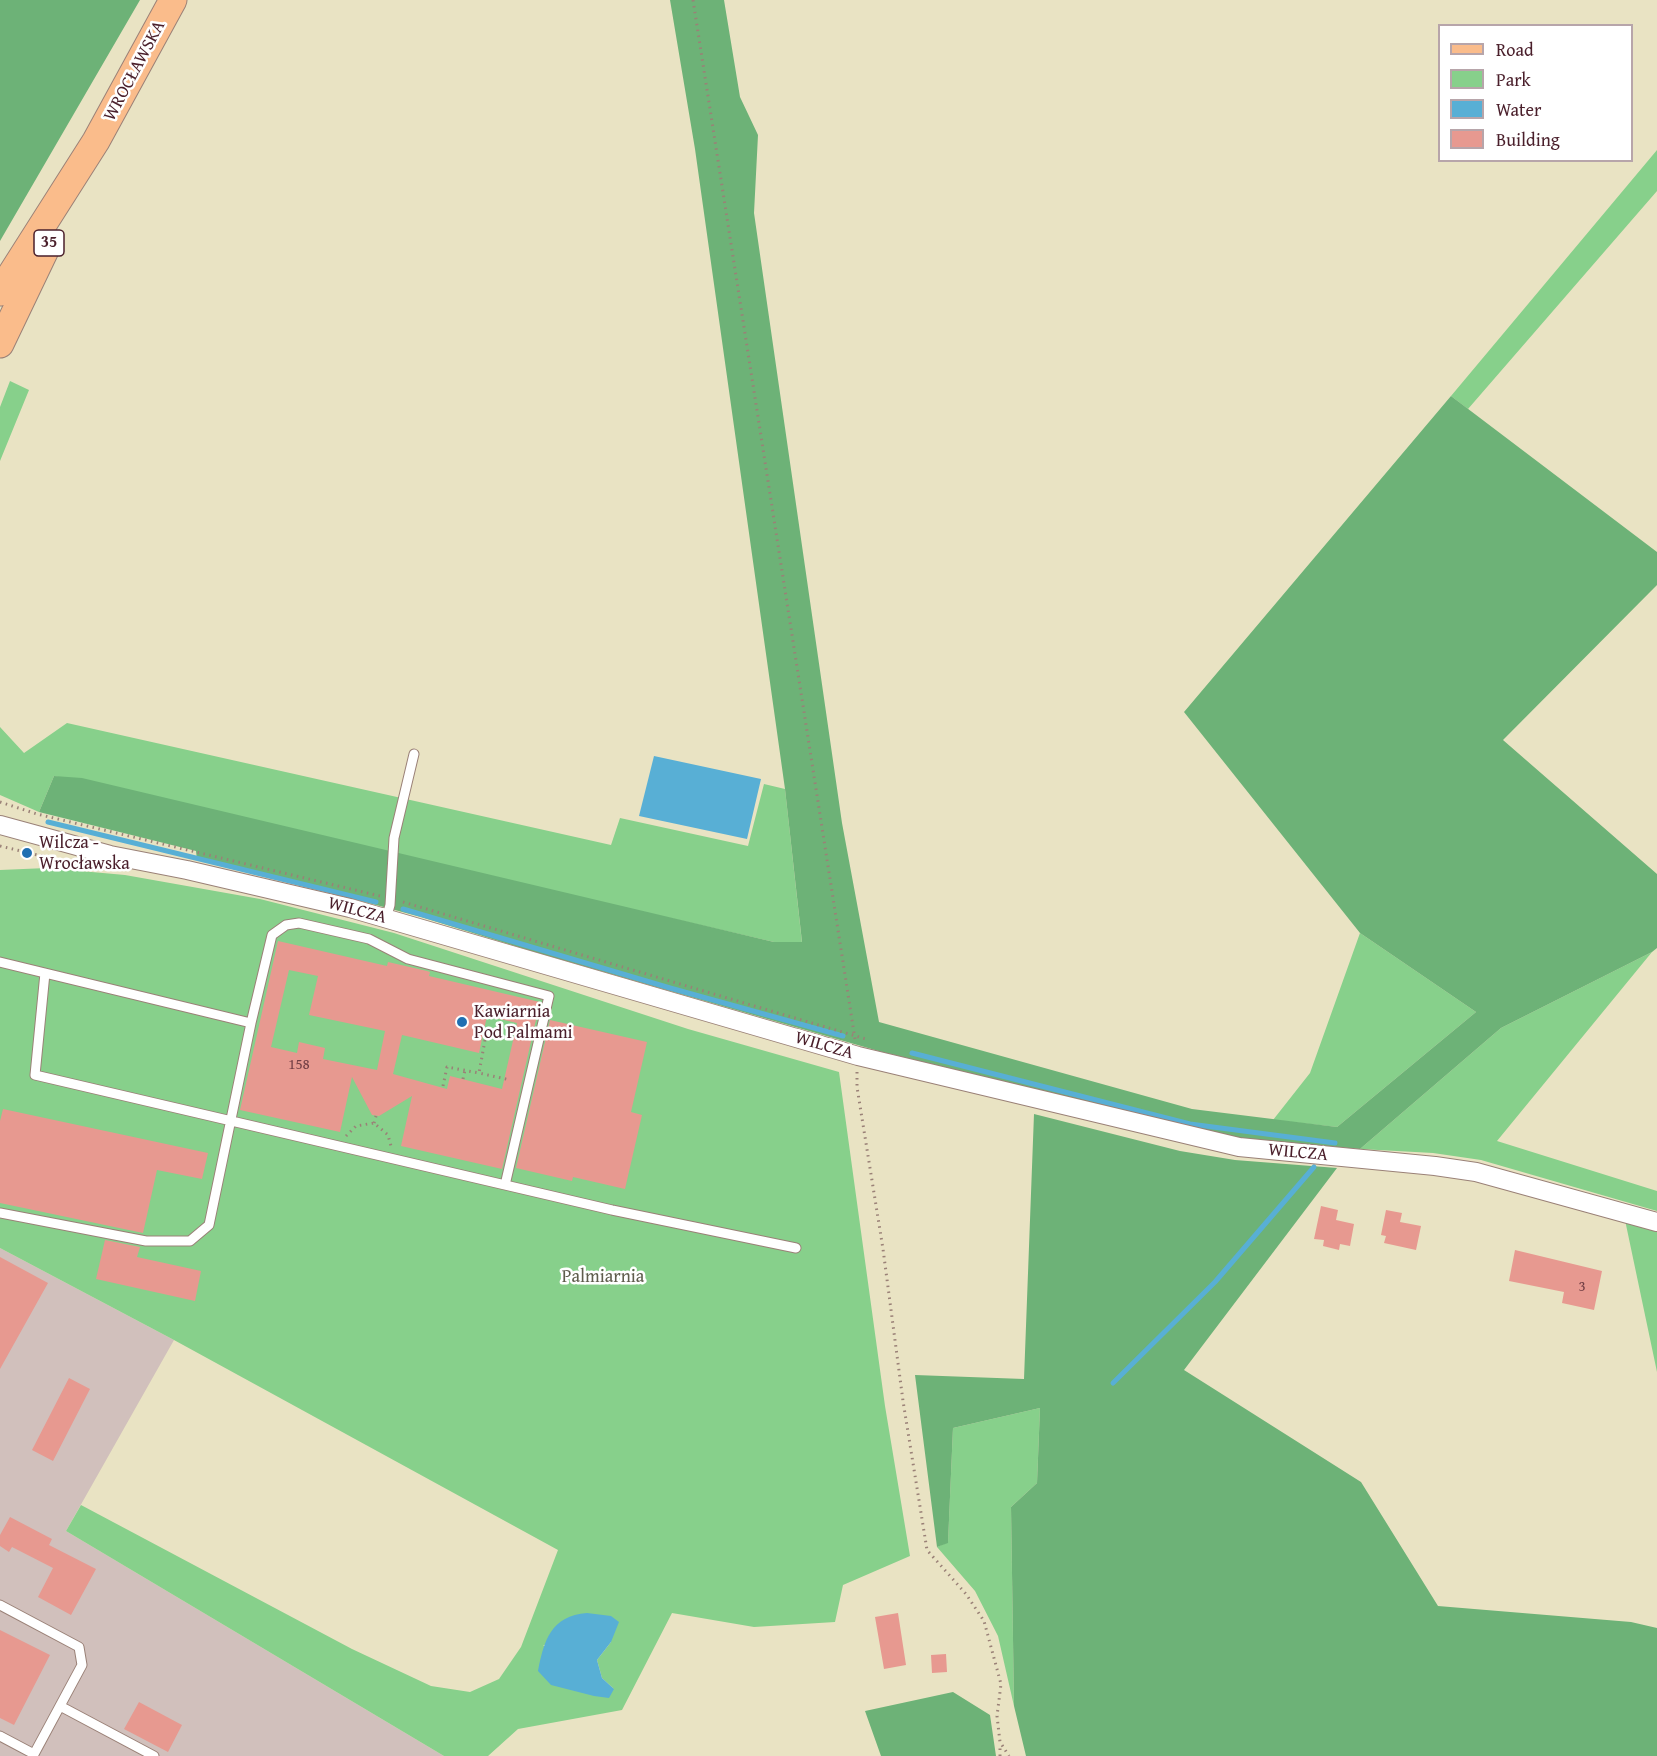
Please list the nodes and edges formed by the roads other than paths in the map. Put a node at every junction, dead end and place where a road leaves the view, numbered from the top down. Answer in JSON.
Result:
{"nodes":[{"id":1,"x":173,"y":0,"type":"edge"},
{"id":2,"x":96,"y":141,"type":"junction"},
{"id":3,"x":0,"y":292,"type":"edge"},
{"id":4,"x":0,"y":344,"type":"edge"},
{"id":5,"x":414,"y":754,"type":"dead end"},
{"id":6,"x":0,"y":825,"type":"edge"},
{"id":7,"x":386,"y":918,"type":"junction"},
{"id":8,"x":0,"y":962,"type":"edge"},
{"id":9,"x":45,"y":973,"type":"junction"},
{"id":10,"x":251,"y":1023,"type":"junction"},
{"id":11,"x":231,"y":1120,"type":"junction"},
{"id":12,"x":505,"y":1185,"type":"junction"},
{"id":13,"x":0,"y":1213,"type":"edge"},
{"id":14,"x":1657,"y":1222,"type":"edge"},
{"id":15,"x":796,"y":1248,"type":"dead end"},
{"id":16,"x":0,"y":1605,"type":"edge"},
{"id":17,"x":60,"y":1706,"type":"junction"},
{"id":18,"x":0,"y":1736,"type":"edge"},
{"id":19,"x":34,"y":1755,"type":"edge"},
{"id":20,"x":154,"y":1756,"type":"edge"}],
"edges":[{"from":1,"to":2,"type":"main road","name":"WROCŁAWSKA","number":"35"},
{"from":2,"to":3,"type":"main road","name":"WROCŁAWSKA","number":"35"},
{"from":2,"to":4,"type":"main road","name":"WROCŁAWSKA","number":"35"},
{"from":5,"to":7,"type":"lane"},
{"from":6,"to":7,"type":"street","name":"WILCZA"},
{"from":7,"to":14,"type":"street","name":"WILCZA"},
{"from":8,"to":9,"type":"lane"},
{"from":9,"to":10,"type":"lane"},
{"from":9,"to":11,"type":"lane"},
{"from":10,"to":11,"type":"lane"},
{"from":10,"to":12,"type":"lane"},
{"from":11,"to":12,"type":"lane"},
{"from":11,"to":13,"type":"lane"},
{"from":12,"to":15,"type":"lane"},
{"from":16,"to":17,"type":"lane"},
{"from":17,"to":19,"type":"lane"},
{"from":17,"to":20,"type":"lane"},
{"from":18,"to":19,"type":"lane"}]}
